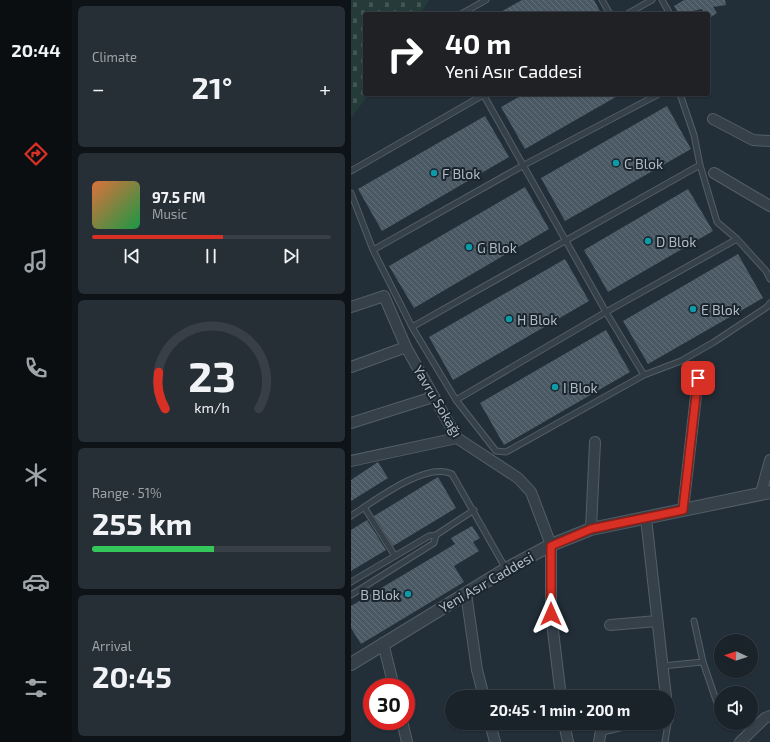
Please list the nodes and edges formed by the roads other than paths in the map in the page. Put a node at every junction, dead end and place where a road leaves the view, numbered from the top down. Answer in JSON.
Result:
{"nodes":[{"id":1,"x":486,"y":0,"type":"edge"},
{"id":2,"x":602,"y":0,"type":"edge"},
{"id":3,"x":652,"y":0,"type":"edge"},
{"id":4,"x":663,"y":0,"type":"edge"},
{"id":5,"x":465,"y":12,"type":"edge"},
{"id":6,"x":609,"y":12,"type":"edge"},
{"id":7,"x":631,"y":12,"type":"edge"},
{"id":8,"x":669,"y":12,"type":"edge"},
{"id":9,"x":480,"y":96,"type":"edge"},
{"id":10,"x":484,"y":96,"type":"edge"},
{"id":11,"x":655,"y":96,"type":"edge"},
{"id":12,"x":681,"y":96,"type":"edge"},
{"id":13,"x":713,"y":119,"type":"dead end"},
{"id":14,"x":770,"y":141,"type":"edge"},
{"id":15,"x":524,"y":165,"type":"junction"},
{"id":16,"x":700,"y":165,"type":"junction"},
{"id":17,"x":351,"y":171,"type":"edge"},
{"id":18,"x":714,"y":173,"type":"dead end"},
{"id":19,"x":351,"y":193,"type":"edge"},
{"id":20,"x":770,"y":206,"type":"edge"},
{"id":21,"x":737,"y":239,"type":"junction"},
{"id":22,"x":566,"y":240,"type":"junction"},
{"id":23,"x":373,"y":250,"type":"junction"},
{"id":24,"x":770,"y":279,"type":"edge"},
{"id":25,"x":770,"y":303,"type":"edge"},
{"id":26,"x":351,"y":306,"type":"edge"},
{"id":27,"x":606,"y":312,"type":"junction"},
{"id":28,"x":412,"y":327,"type":"junction"},
{"id":29,"x":406,"y":347,"type":"junction"},
{"id":30,"x":351,"y":367,"type":"edge"},
{"id":31,"x":644,"y":375,"type":"junction"},
{"id":32,"x":698,"y":378,"type":"dead end"},
{"id":33,"x":433,"y":397,"type":"junction"},
{"id":34,"x":456,"y":400,"type":"junction"},
{"id":35,"x":351,"y":423,"type":"edge"},
{"id":36,"x":457,"y":438,"type":"junction"},
{"id":37,"x":595,"y":442,"type":"dead end"},
{"id":38,"x":770,"y":460,"type":"edge"},
{"id":39,"x":351,"y":461,"type":"edge"},
{"id":40,"x":766,"y":492,"type":"edge"},
{"id":41,"x":364,"y":507,"type":"junction"},
{"id":42,"x":474,"y":510,"type":"junction"},
{"id":43,"x":683,"y":510,"type":"junction"},
{"id":44,"x":351,"y":516,"type":"edge"},
{"id":45,"x":646,"y":518,"type":"junction"},
{"id":46,"x":591,"y":529,"type":"junction"},
{"id":47,"x":436,"y":535,"type":"junction"},
{"id":48,"x":551,"y":546,"type":"junction"},
{"id":49,"x":395,"y":556,"type":"junction"},
{"id":50,"x":506,"y":568,"type":"junction"},
{"id":51,"x":351,"y":582,"type":"edge"},
{"id":52,"x":466,"y":593,"type":"junction"},
{"id":53,"x":351,"y":595,"type":"edge"},
{"id":54,"x":657,"y":621,"type":"junction"},
{"id":55,"x":694,"y":621,"type":"dead end"},
{"id":56,"x":610,"y":625,"type":"dead end"},
{"id":57,"x":383,"y":643,"type":"junction"},
{"id":58,"x":703,"y":662,"type":"junction"},
{"id":59,"x":351,"y":664,"type":"edge"},
{"id":60,"x":662,"y":666,"type":"junction"},
{"id":61,"x":392,"y":678,"type":"edge"},
{"id":62,"x":482,"y":690,"type":"edge"},
{"id":63,"x":560,"y":690,"type":"edge"},
{"id":64,"x":665,"y":690,"type":"edge"},
{"id":65,"x":714,"y":694,"type":"edge"},
{"id":66,"x":770,"y":716,"type":"edge"},
{"id":67,"x":404,"y":730,"type":"edge"},
{"id":68,"x":492,"y":730,"type":"edge"},
{"id":69,"x":566,"y":730,"type":"edge"},
{"id":70,"x":601,"y":730,"type":"edge"},
{"id":71,"x":667,"y":730,"type":"edge"},
{"id":72,"x":407,"y":742,"type":"edge"},
{"id":73,"x":495,"y":742,"type":"edge"},
{"id":74,"x":567,"y":742,"type":"edge"},
{"id":75,"x":599,"y":742,"type":"edge"},
{"id":76,"x":665,"y":742,"type":"edge"},
{"id":77,"x":740,"y":742,"type":"edge"}],
"edges":[{"from":1,"to":5,"type":"lane"},
{"from":2,"to":6,"type":"lane"},
{"from":3,"to":7,"type":"lane"},
{"from":4,"to":8,"type":"lane"},
{"from":9,"to":17,"type":"lane"},
{"from":10,"to":15,"type":"lane"},
{"from":11,"to":15,"type":"lane"},
{"from":12,"to":16,"type":"lane"},
{"from":13,"to":14,"type":"street"},
{"from":15,"to":22,"type":"lane"},
{"from":15,"to":23,"type":"lane"},
{"from":16,"to":21,"type":"lane"},
{"from":16,"to":22,"type":"lane"},
{"from":18,"to":20,"type":"street"},
{"from":19,"to":23,"type":"lane"},
{"from":21,"to":24,"type":"lane"},
{"from":21,"to":27,"type":"lane"},
{"from":22,"to":27,"type":"lane"},
{"from":22,"to":28,"type":"lane"},
{"from":23,"to":28,"type":"lane"},
{"from":25,"to":31,"type":"lane"},
{"from":26,"to":29,"type":"street","name":"Yavru Sokağı"},
{"from":27,"to":31,"type":"lane"},
{"from":27,"to":34,"type":"lane"},
{"from":28,"to":34,"type":"lane"},
{"from":29,"to":30,"type":"street"},
{"from":29,"to":33,"type":"street","name":"Yavru Sokağı"},
{"from":31,"to":34,"type":"lane"},
{"from":32,"to":43,"type":"street"},
{"from":33,"to":35,"type":"street"},
{"from":33,"to":36,"type":"street","name":"Yavru Sokağı"},
{"from":36,"to":39,"type":"street"},
{"from":36,"to":48,"type":"street","name":"Yavru Sokağı"},
{"from":37,"to":46,"type":"street"},
{"from":38,"to":40,"type":"street"},
{"from":40,"to":43,"type":"street","name":"Yeni Asır Caddesi"},
{"from":41,"to":42,"type":"lane"},
{"from":41,"to":44,"type":"lane"},
{"from":41,"to":49,"type":"lane"},
{"from":42,"to":47,"type":"lane"},
{"from":42,"to":50,"type":"lane"},
{"from":43,"to":45,"type":"street","name":"Yeni Asır Caddesi"},
{"from":45,"to":46,"type":"street","name":"Yeni Asır Caddesi"},
{"from":45,"to":54,"type":"street"},
{"from":46,"to":48,"type":"street","name":"Yeni Asır Caddesi"},
{"from":47,"to":49,"type":"lane"},
{"from":47,"to":53,"type":"lane"},
{"from":48,"to":50,"type":"street","name":"Yeni Asır Caddesi"},
{"from":48,"to":63,"type":"street"},
{"from":49,"to":51,"type":"lane"},
{"from":50,"to":52,"type":"street","name":"Yeni Asır Caddesi"},
{"from":52,"to":57,"type":"street","name":"Yeni Asır Caddesi"},
{"from":52,"to":62,"type":"street"},
{"from":54,"to":56,"type":"street"},
{"from":54,"to":60,"type":"street"},
{"from":55,"to":58,"type":"lane"},
{"from":57,"to":59,"type":"street","name":"Yeni Asır Caddesi"},
{"from":57,"to":61,"type":"street"},
{"from":58,"to":60,"type":"lane"},
{"from":58,"to":65,"type":"lane"},
{"from":60,"to":64,"type":"street"},
{"from":66,"to":77,"type":"street"},
{"from":67,"to":72,"type":"street"},
{"from":68,"to":73,"type":"street"},
{"from":69,"to":74,"type":"street"},
{"from":70,"to":75,"type":"street"},
{"from":71,"to":76,"type":"lane"}]}
